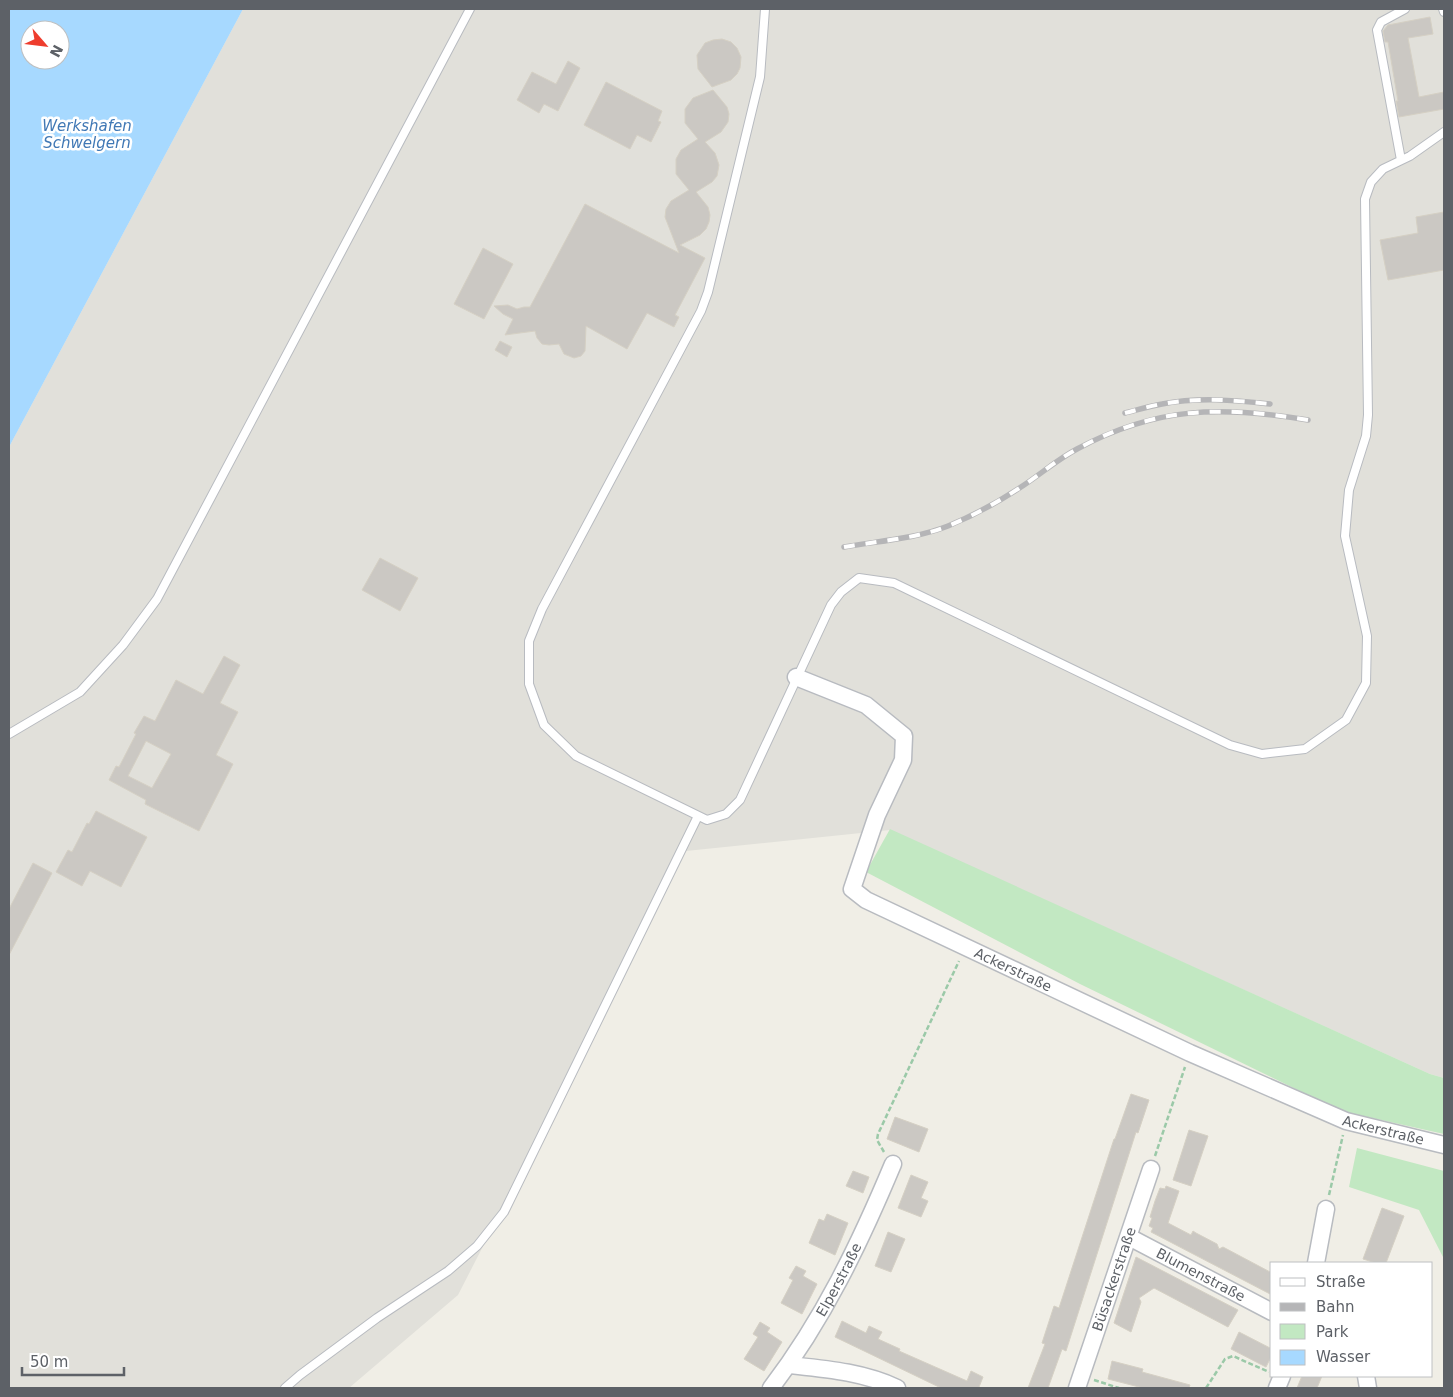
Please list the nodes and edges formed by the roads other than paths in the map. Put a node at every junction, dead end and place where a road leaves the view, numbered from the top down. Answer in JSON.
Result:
{"nodes":[{"id":1,"x":470,"y":9,"type":"edge"},
{"id":2,"x":765,"y":9,"type":"edge"},
{"id":3,"x":1405,"y":9,"type":"edge"},
{"id":4,"x":1444,"y":132,"type":"edge"},
{"id":5,"x":1401,"y":160,"type":"junction"},
{"id":6,"x":796,"y":677,"type":"junction"},
{"id":7,"x":9,"y":734,"type":"edge"},
{"id":8,"x":698,"y":816,"type":"junction"},
{"id":9,"x":1444,"y":1145,"type":"edge"},
{"id":10,"x":892,"y":1164,"type":"road end"},
{"id":11,"x":1151,"y":1170,"type":"road end"},
{"id":12,"x":1326,"y":1209,"type":"road end"},
{"id":13,"x":1129,"y":1237,"type":"junction"},
{"id":14,"x":1316,"y":1262,"type":"edge"},
{"id":15,"x":1270,"y":1311,"type":"edge"},
{"id":16,"x":789,"y":1365,"type":"junction"},
{"id":17,"x":1079,"y":1382,"type":"edge"},
{"id":18,"x":285,"y":1388,"type":"edge"},
{"id":19,"x":771,"y":1388,"type":"edge"},
{"id":20,"x":897,"y":1388,"type":"edge"}],
"edges":[{"from":1,"to":7,"type":"lane"},
{"from":2,"to":8,"type":"lane"},
{"from":3,"to":5,"type":"lane"},
{"from":4,"to":5,"type":"lane"},
{"from":5,"to":6,"type":"lane"},
{"from":6,"to":8,"type":"lane"},
{"from":6,"to":9,"type":"street","name":"Ackerstraße"},
{"from":8,"to":18,"type":"lane"},
{"from":10,"to":16,"type":"street","name":"Elperstraße"},
{"from":11,"to":13,"type":"street","name":"Büsackerstraße"},
{"from":12,"to":14,"type":"street"},
{"from":13,"to":15,"type":"street","name":"Blumenstraße"},
{"from":13,"to":17,"type":"street","name":"Büsackerstraße"},
{"from":16,"to":19,"type":"street","name":"Elperstraße"},
{"from":16,"to":20,"type":"street"}]}
